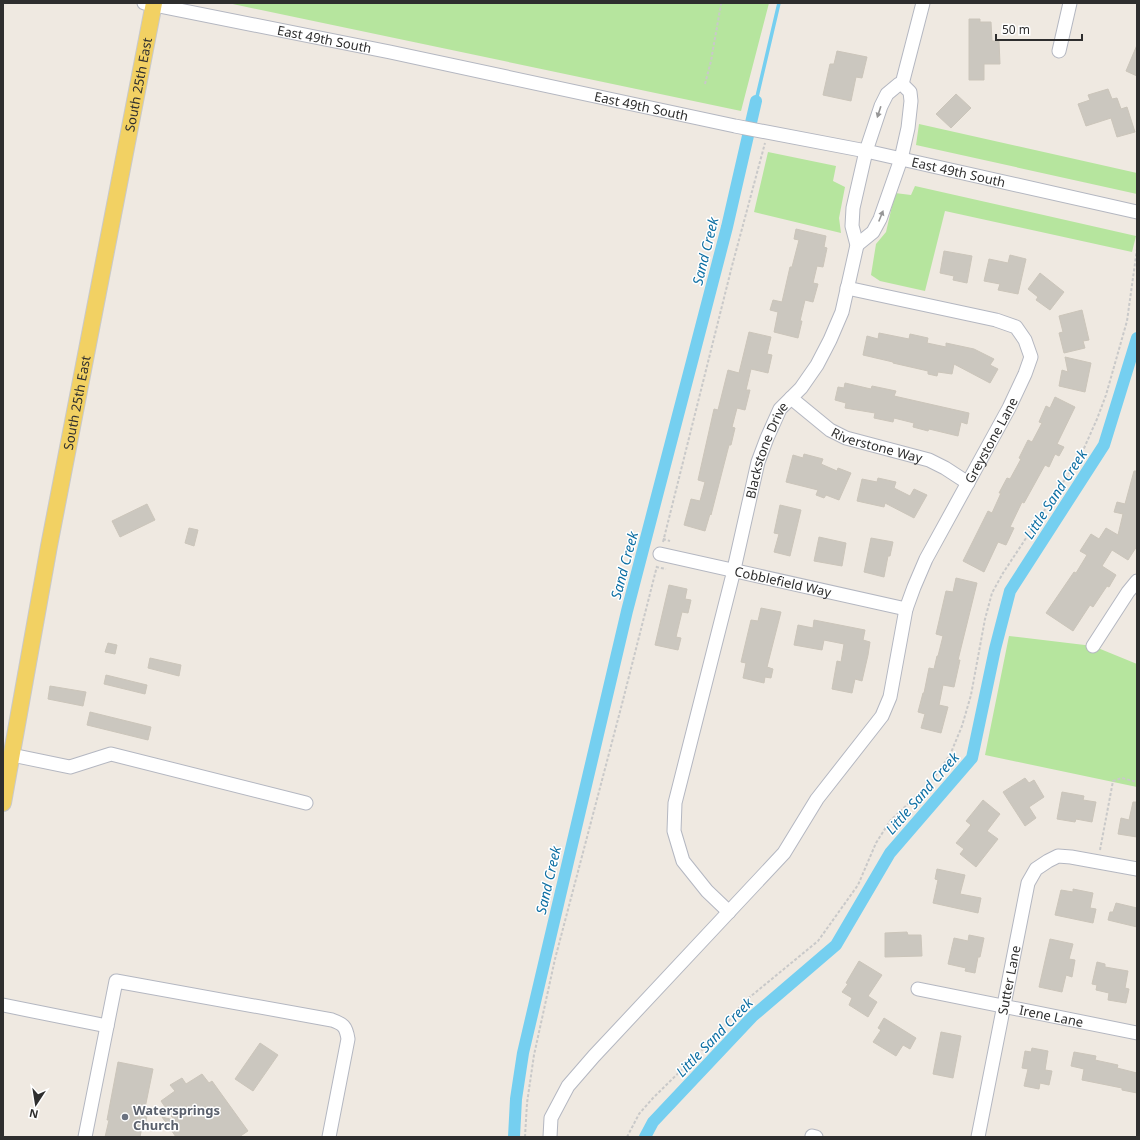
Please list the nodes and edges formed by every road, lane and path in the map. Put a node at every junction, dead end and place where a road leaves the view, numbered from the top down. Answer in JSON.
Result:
{"nodes":[{"id":1,"x":923,"y":3,"type":"edge"},
{"id":2,"x":1070,"y":3,"type":"edge"},
{"id":3,"x":151,"y":4,"type":"edge"},
{"id":4,"x":721,"y":4,"type":"dead end"},
{"id":5,"x":1059,"y":51,"type":"dead end"},
{"id":6,"x":705,"y":84,"type":"dead end"},
{"id":7,"x":902,"y":84,"type":"junction"},
{"id":8,"x":768,"y":133,"type":"junction"},
{"id":9,"x":866,"y":151,"type":"junction"},
{"id":10,"x":901,"y":158,"type":"junction"},
{"id":11,"x":1137,"y":212,"type":"edge"},
{"id":12,"x":857,"y":245,"type":"junction"},
{"id":13,"x":1137,"y":249,"type":"edge"},
{"id":14,"x":847,"y":288,"type":"junction"},
{"id":15,"x":791,"y":398,"type":"junction"},
{"id":16,"x":968,"y":483,"type":"junction"},
{"id":17,"x":664,"y":539,"type":"junction"},
{"id":18,"x":670,"y":541,"type":"dead end"},
{"id":19,"x":660,"y":554,"type":"junction"},
{"id":20,"x":656,"y":567,"type":"junction"},
{"id":21,"x":666,"y":569,"type":"dead end"},
{"id":22,"x":734,"y":571,"type":"junction"},
{"id":23,"x":1137,"y":581,"type":"edge"},
{"id":24,"x":906,"y":609,"type":"junction"},
{"id":25,"x":1093,"y":646,"type":"dead end"},
{"id":26,"x":12,"y":755,"type":"junction"},
{"id":27,"x":1137,"y":782,"type":"edge"},
{"id":28,"x":3,"y":803,"type":"edge"},
{"id":29,"x":306,"y":803,"type":"dead end"},
{"id":30,"x":1098,"y":862,"type":"junction"},
{"id":31,"x":1137,"y":869,"type":"edge"},
{"id":32,"x":729,"y":912,"type":"junction"},
{"id":33,"x":918,"y":989,"type":"dead end"},
{"id":34,"x":3,"y":1005,"type":"edge"},
{"id":35,"x":1004,"y":1006,"type":"junction"},
{"id":36,"x":107,"y":1026,"type":"junction"},
{"id":37,"x":1137,"y":1033,"type":"edge"},
{"id":38,"x":85,"y":1137,"type":"edge"},
{"id":39,"x":330,"y":1137,"type":"edge"},
{"id":40,"x":525,"y":1137,"type":"edge"},
{"id":41,"x":550,"y":1137,"type":"edge"},
{"id":42,"x":627,"y":1137,"type":"edge"},
{"id":43,"x":978,"y":1137,"type":"edge"}],
"edges":[{"from":1,"to":7,"type":"street"},
{"from":2,"to":5,"type":"street"},
{"from":3,"to":8,"type":"street","name":"East 49th South"},
{"from":3,"to":26,"type":"main road","name":"South 25th East"},
{"from":4,"to":6,"type":"path"},
{"from":7,"to":9,"type":"street","name":"Blackstone Drive","one_way":true},
{"from":7,"to":10,"type":"street"},
{"from":8,"to":9,"type":"street","name":"East 49th South"},
{"from":8,"to":17,"type":"path"},
{"from":9,"to":10,"type":"street","name":"East 49th South"},
{"from":9,"to":12,"type":"street","name":"Blackstone Drive"},
{"from":10,"to":11,"type":"street","name":"East 49th South"},
{"from":12,"to":10,"type":"street","one_way":true},
{"from":12,"to":14,"type":"street","name":"Blackstone Drive"},
{"from":13,"to":42,"type":"path"},
{"from":14,"to":15,"type":"street","name":"Blackstone Drive"},
{"from":14,"to":16,"type":"street","name":"Greystone Lane"},
{"from":15,"to":16,"type":"street","name":"Riverstone Way"},
{"from":15,"to":22,"type":"street","name":"Blackstone Drive"},
{"from":16,"to":24,"type":"street","name":"Greystone Lane"},
{"from":17,"to":18,"type":"path"},
{"from":17,"to":19,"type":"path"},
{"from":19,"to":20,"type":"path"},
{"from":19,"to":22,"type":"street","name":"Cobblefield Way"},
{"from":20,"to":21,"type":"path"},
{"from":20,"to":40,"type":"path"},
{"from":22,"to":24,"type":"street","name":"Cobblefield Way"},
{"from":22,"to":32,"type":"street","name":"Blackstone Drive"},
{"from":23,"to":25,"type":"street"},
{"from":24,"to":32,"type":"street","name":"Greystone Lane"},
{"from":26,"to":28,"type":"main road","name":"South 25th East"},
{"from":26,"to":29,"type":"street"},
{"from":27,"to":30,"type":"path"},
{"from":30,"to":31,"type":"street","name":"Sutter Lane"},
{"from":30,"to":35,"type":"street","name":"Sutter Lane"},
{"from":32,"to":41,"type":"street","name":"Greystone Lane"},
{"from":33,"to":35,"type":"street","name":"Irene Lane"},
{"from":34,"to":36,"type":"street"},
{"from":35,"to":37,"type":"street","name":"Irene Lane"},
{"from":35,"to":43,"type":"street","name":"Sutter Lane"},
{"from":36,"to":38,"type":"street"},
{"from":36,"to":39,"type":"street"}]}
